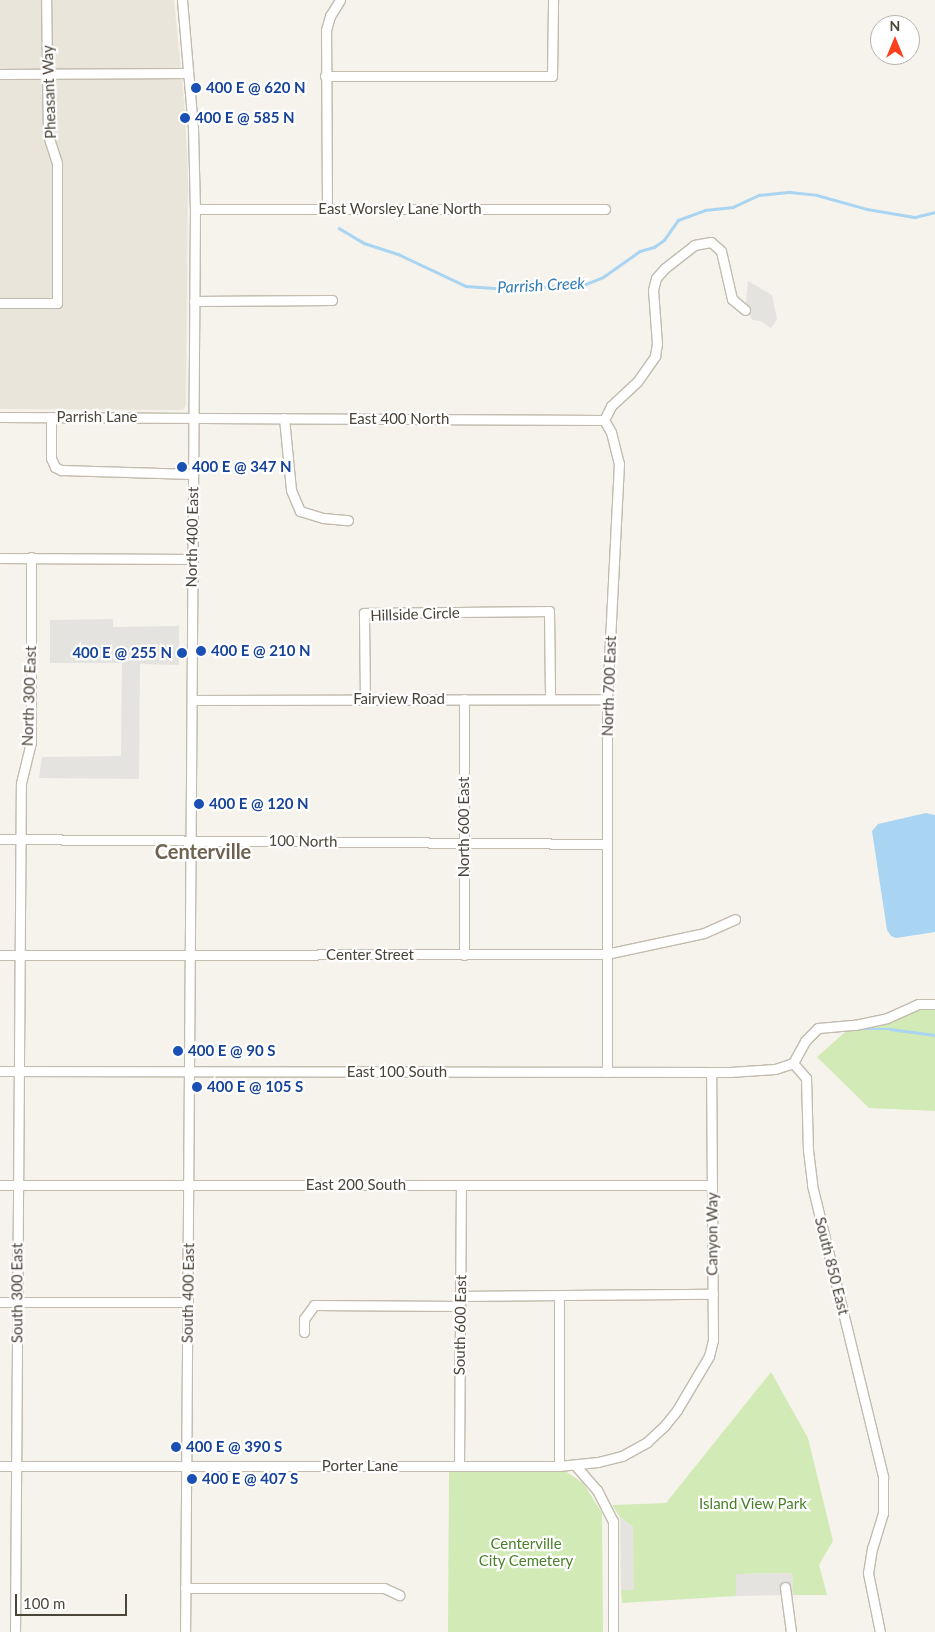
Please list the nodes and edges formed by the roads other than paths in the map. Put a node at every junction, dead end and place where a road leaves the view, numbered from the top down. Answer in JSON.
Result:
{"nodes":[{"id":1,"x":46,"y":0,"type":"edge"},
{"id":2,"x":182,"y":0,"type":"edge"},
{"id":3,"x":340,"y":0,"type":"edge"},
{"id":4,"x":553,"y":0,"type":"edge"},
{"id":5,"x":188,"y":73,"type":"junction"},
{"id":6,"x":0,"y":74,"type":"edge"},
{"id":7,"x":47,"y":74,"type":"junction"},
{"id":8,"x":325,"y":76,"type":"junction"},
{"id":9,"x":195,"y":209,"type":"junction"},
{"id":10,"x":328,"y":209,"type":"junction"},
{"id":11,"x":605,"y":209,"type":"dead end"},
{"id":12,"x":332,"y":300,"type":"dead end"},
{"id":13,"x":194,"y":301,"type":"junction"},
{"id":14,"x":0,"y":303,"type":"edge"},
{"id":15,"x":745,"y":310,"type":"dead end"},
{"id":16,"x":0,"y":417,"type":"edge"},
{"id":17,"x":51,"y":417,"type":"junction"},
{"id":18,"x":193,"y":418,"type":"junction"},
{"id":19,"x":284,"y":418,"type":"junction"},
{"id":20,"x":604,"y":420,"type":"junction"},
{"id":21,"x":193,"y":474,"type":"junction"},
{"id":22,"x":348,"y":520,"type":"dead end"},
{"id":23,"x":31,"y":557,"type":"junction"},
{"id":24,"x":0,"y":558,"type":"edge"},
{"id":25,"x":192,"y":559,"type":"junction"},
{"id":26,"x":464,"y":699,"type":"junction"},
{"id":27,"x":550,"y":699,"type":"junction"},
{"id":28,"x":607,"y":699,"type":"junction"},
{"id":29,"x":192,"y":700,"type":"junction"},
{"id":30,"x":365,"y":700,"type":"junction"},
{"id":31,"x":0,"y":839,"type":"edge"},
{"id":32,"x":20,"y":839,"type":"junction"},
{"id":33,"x":191,"y":840,"type":"junction"},
{"id":34,"x":464,"y":842,"type":"junction"},
{"id":35,"x":606,"y":844,"type":"junction"},
{"id":36,"x":735,"y":919,"type":"dead end"},
{"id":37,"x":606,"y":954,"type":"junction"},
{"id":38,"x":0,"y":955,"type":"edge"},
{"id":39,"x":18,"y":955,"type":"junction"},
{"id":40,"x":190,"y":955,"type":"junction"},
{"id":41,"x":464,"y":955,"type":"junction"},
{"id":42,"x":935,"y":1004,"type":"edge"},
{"id":43,"x":793,"y":1062,"type":"junction"},
{"id":44,"x":0,"y":1071,"type":"edge"},
{"id":45,"x":18,"y":1072,"type":"junction"},
{"id":46,"x":190,"y":1072,"type":"junction"},
{"id":47,"x":607,"y":1072,"type":"junction"},
{"id":48,"x":711,"y":1072,"type":"junction"},
{"id":49,"x":0,"y":1185,"type":"edge"},
{"id":50,"x":17,"y":1185,"type":"junction"},
{"id":51,"x":189,"y":1185,"type":"junction"},
{"id":52,"x":462,"y":1185,"type":"junction"},
{"id":53,"x":712,"y":1185,"type":"junction"},
{"id":54,"x":713,"y":1294,"type":"junction"},
{"id":55,"x":559,"y":1295,"type":"junction"},
{"id":56,"x":460,"y":1296,"type":"junction"},
{"id":57,"x":0,"y":1302,"type":"edge"},
{"id":58,"x":17,"y":1302,"type":"junction"},
{"id":59,"x":188,"y":1302,"type":"junction"},
{"id":60,"x":460,"y":1306,"type":"junction"},
{"id":61,"x":304,"y":1332,"type":"dead end"},
{"id":62,"x":689,"y":1390,"type":"joint"},
{"id":63,"x":575,"y":1464,"type":"junction"},
{"id":64,"x":459,"y":1465,"type":"junction"},
{"id":65,"x":0,"y":1466,"type":"edge"},
{"id":66,"x":16,"y":1466,"type":"junction"},
{"id":67,"x":558,"y":1466,"type":"junction"},
{"id":68,"x":186,"y":1467,"type":"junction"},
{"id":69,"x":785,"y":1587,"type":"dead end"},
{"id":70,"x":185,"y":1588,"type":"junction"},
{"id":71,"x":399,"y":1594,"type":"dead end"},
{"id":72,"x":15,"y":1632,"type":"edge"},
{"id":73,"x":185,"y":1632,"type":"edge"},
{"id":74,"x":612,"y":1632,"type":"edge"},
{"id":75,"x":791,"y":1632,"type":"edge"},
{"id":76,"x":880,"y":1632,"type":"edge"}],
"edges":[{"from":1,"to":7,"type":"street","name":"Pheasant Way"},
{"from":2,"to":5,"type":"street","name":"North 400 East"},
{"from":3,"to":8,"type":"street"},
{"from":4,"to":8,"type":"street"},
{"from":5,"to":7,"type":"street"},
{"from":5,"to":9,"type":"street","name":"North 400 East"},
{"from":6,"to":7,"type":"street"},
{"from":7,"to":14,"type":"street","name":"Pheasant Way"},
{"from":8,"to":10,"type":"street"},
{"from":9,"to":10,"type":"street","name":"East Worsley Lane North"},
{"from":9,"to":13,"type":"street","name":"North 400 East"},
{"from":10,"to":11,"type":"street","name":"East Worsley Lane North"},
{"from":12,"to":13,"type":"street"},
{"from":13,"to":18,"type":"street","name":"North 400 East"},
{"from":15,"to":20,"type":"street"},
{"from":16,"to":17,"type":"street","name":"Parrish Lane"},
{"from":17,"to":18,"type":"street","name":"Parrish Lane"},
{"from":17,"to":21,"type":"street"},
{"from":18,"to":19,"type":"street","name":"East 400 North"},
{"from":18,"to":21,"type":"street","name":"North 400 East"},
{"from":19,"to":20,"type":"street","name":"East 400 North"},
{"from":19,"to":22,"type":"street"},
{"from":20,"to":28,"type":"street","name":"North 700 East"},
{"from":21,"to":25,"type":"street","name":"North 400 East"},
{"from":23,"to":24,"type":"street"},
{"from":23,"to":25,"type":"street"},
{"from":23,"to":32,"type":"street","name":"North 300 East"},
{"from":25,"to":29,"type":"street","name":"North 400 East"},
{"from":26,"to":27,"type":"street","name":"Fairview Road"},
{"from":26,"to":30,"type":"street","name":"Fairview Road"},
{"from":26,"to":34,"type":"street","name":"North 600 East"},
{"from":27,"to":28,"type":"street","name":"Fairview Road"},
{"from":27,"to":30,"type":"street","name":"Hillside Circle"},
{"from":28,"to":35,"type":"street","name":"North 700 East"},
{"from":29,"to":30,"type":"street","name":"Fairview Road"},
{"from":29,"to":33,"type":"street","name":"North 400 East"},
{"from":31,"to":32,"type":"street","name":"100 North"},
{"from":32,"to":33,"type":"street","name":"100 North"},
{"from":32,"to":39,"type":"street","name":"North 300 East"},
{"from":33,"to":34,"type":"street","name":"100 North"},
{"from":33,"to":40,"type":"street","name":"North 400 East"},
{"from":34,"to":35,"type":"street","name":"100 North"},
{"from":34,"to":41,"type":"street","name":"North 600 East"},
{"from":35,"to":37,"type":"street","name":"North 700 East"},
{"from":36,"to":37,"type":"street","name":"Center Street"},
{"from":37,"to":41,"type":"street","name":"Center Street"},
{"from":37,"to":47,"type":"street","name":"North 700 East"},
{"from":38,"to":39,"type":"street","name":"Center Street"},
{"from":39,"to":40,"type":"street","name":"Center Street"},
{"from":39,"to":45,"type":"street","name":"South 300 East"},
{"from":40,"to":41,"type":"street","name":"Center Street"},
{"from":40,"to":46,"type":"street","name":"South 400 East"},
{"from":42,"to":43,"type":"street"},
{"from":43,"to":48,"type":"street","name":"East 100 South"},
{"from":43,"to":76,"type":"street","name":"South 850 East"},
{"from":44,"to":45,"type":"street","name":"East 100 South"},
{"from":45,"to":46,"type":"street","name":"East 100 South"},
{"from":45,"to":50,"type":"street","name":"South 300 East"},
{"from":46,"to":47,"type":"street","name":"East 100 South"},
{"from":46,"to":51,"type":"street","name":"South 400 East"},
{"from":47,"to":48,"type":"street","name":"East 100 South"},
{"from":48,"to":53,"type":"street","name":"Canyon Way"},
{"from":49,"to":50,"type":"street","name":"East 200 South"},
{"from":50,"to":51,"type":"street","name":"East 200 South"},
{"from":50,"to":58,"type":"street","name":"South 300 East"},
{"from":51,"to":52,"type":"street","name":"East 200 South"},
{"from":51,"to":59,"type":"street","name":"South 400 East"},
{"from":52,"to":53,"type":"street","name":"East 200 South"},
{"from":52,"to":56,"type":"street","name":"South 600 East"},
{"from":53,"to":54,"type":"street","name":"Canyon Way"},
{"from":54,"to":55,"type":"street"},
{"from":54,"to":62,"type":"street","name":"Canyon Way"},
{"from":55,"to":56,"type":"street"},
{"from":55,"to":67,"type":"street"},
{"from":56,"to":60,"type":"street","name":"South 600 East"},
{"from":57,"to":58,"type":"street"},
{"from":58,"to":59,"type":"street"},
{"from":58,"to":66,"type":"street","name":"South 300 East"},
{"from":59,"to":68,"type":"street","name":"South 400 East"},
{"from":60,"to":61,"type":"street"},
{"from":60,"to":64,"type":"street","name":"South 600 East"},
{"from":62,"to":63,"type":"street","name":"Porter Lane"},
{"from":63,"to":67,"type":"street","name":"Porter Lane"},
{"from":63,"to":74,"type":"street"},
{"from":64,"to":67,"type":"street","name":"Porter Lane"},
{"from":64,"to":68,"type":"street","name":"Porter Lane"},
{"from":65,"to":66,"type":"street","name":"Porter Lane"},
{"from":66,"to":68,"type":"street","name":"Porter Lane"},
{"from":66,"to":72,"type":"street","name":"South 300 East"},
{"from":68,"to":70,"type":"street","name":"South 400 East"},
{"from":69,"to":75,"type":"street"},
{"from":70,"to":71,"type":"street"},
{"from":70,"to":73,"type":"street","name":"South 400 East"}]}
